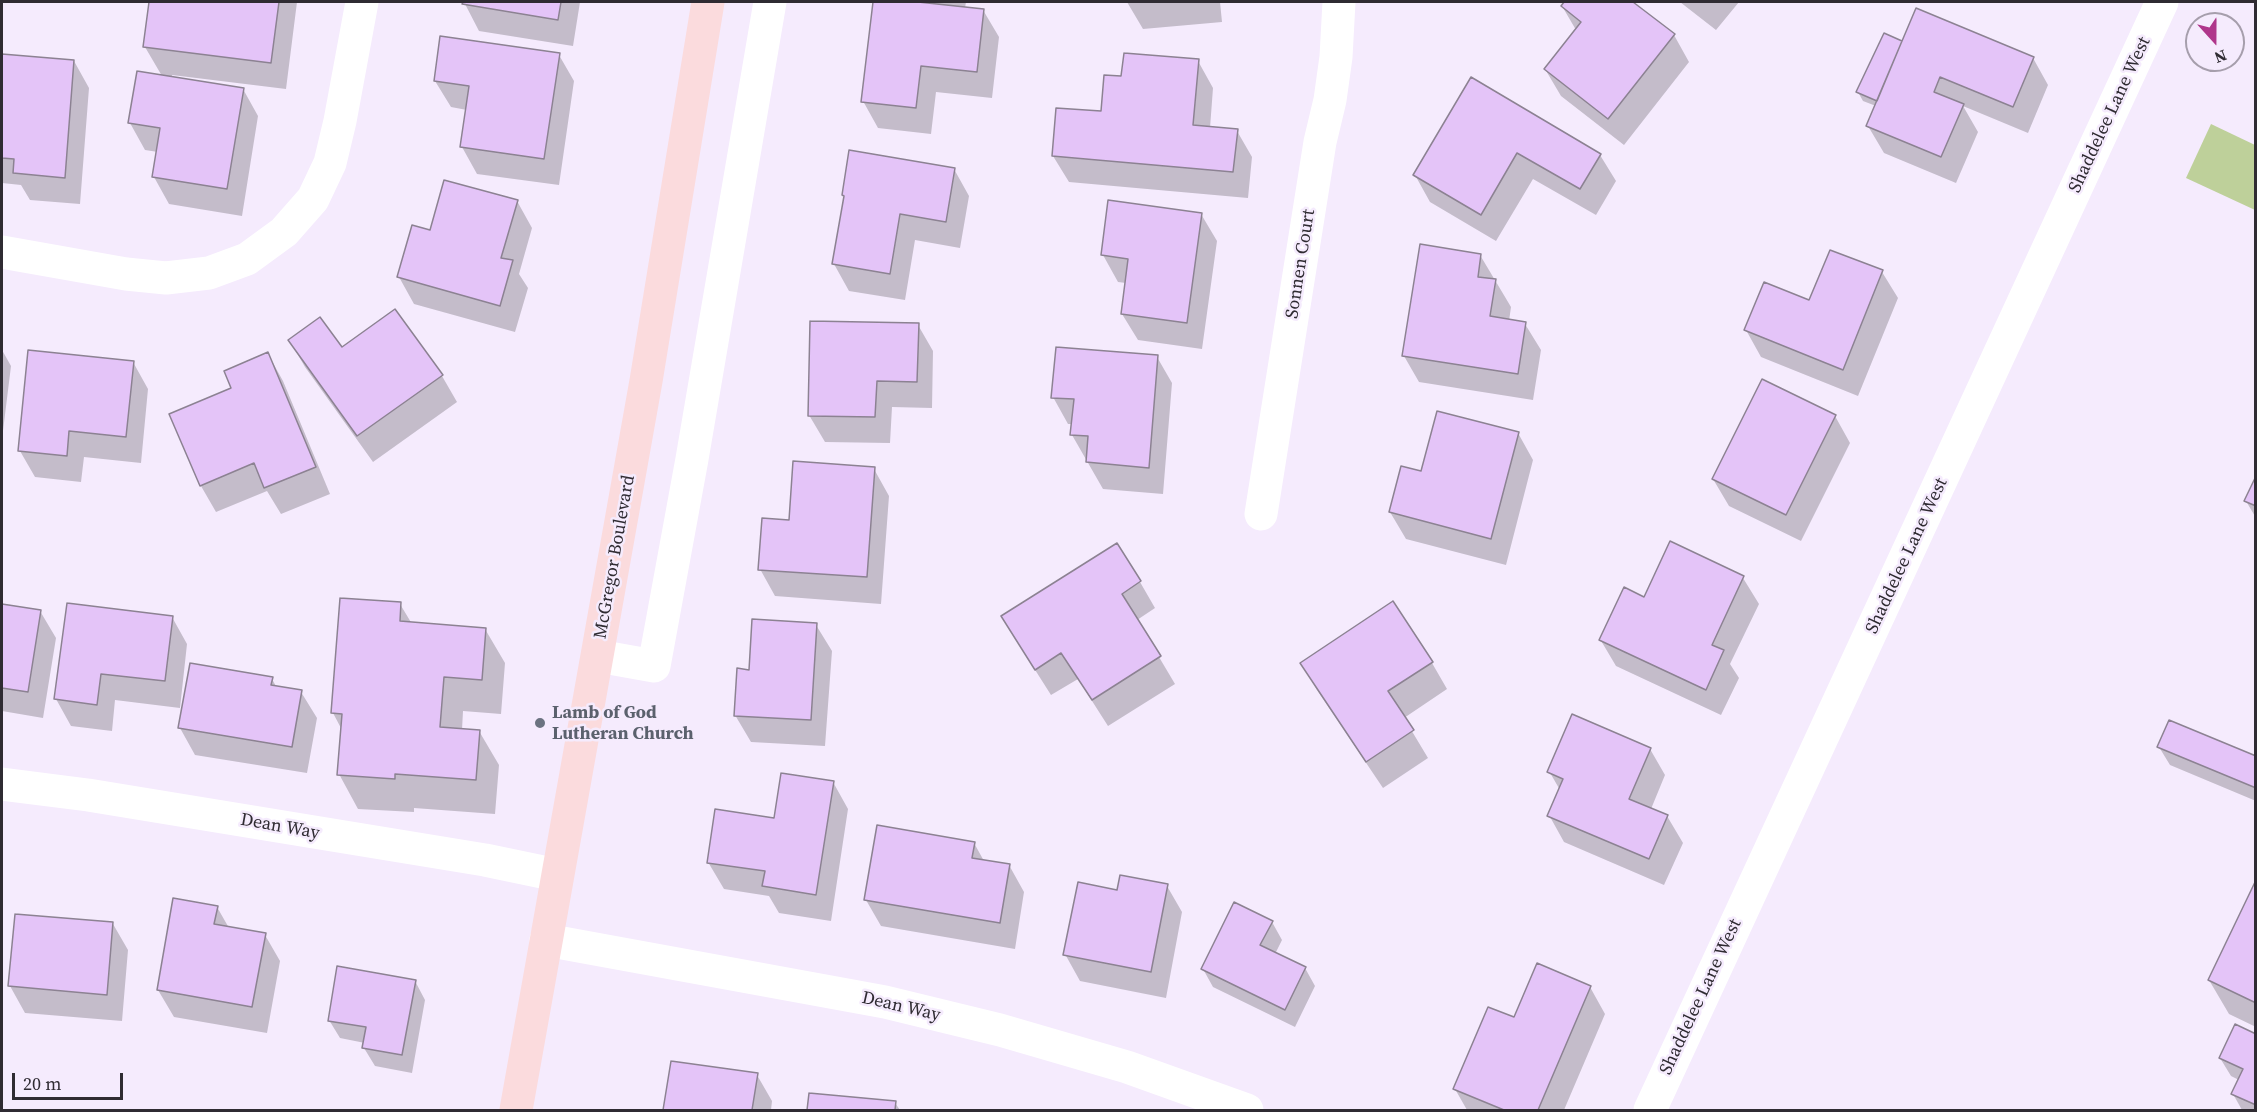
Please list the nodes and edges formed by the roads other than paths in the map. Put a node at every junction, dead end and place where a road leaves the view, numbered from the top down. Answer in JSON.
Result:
{"nodes":[{"id":1,"x":362,"y":2,"type":"edge"},
{"id":2,"x":708,"y":2,"type":"edge"},
{"id":3,"x":770,"y":2,"type":"edge"},
{"id":4,"x":2162,"y":2,"type":"edge"},
{"id":5,"x":1344,"y":6,"type":"edge"},
{"id":6,"x":2,"y":252,"type":"edge"},
{"id":7,"x":1261,"y":514,"type":"dead end"},
{"id":8,"x":598,"y":656,"type":"junction"},
{"id":9,"x":2,"y":784,"type":"edge"},
{"id":10,"x":557,"y":875,"type":"junction"},
{"id":11,"x":546,"y":940,"type":"junction"},
{"id":12,"x":516,"y":1110,"type":"edge"},
{"id":13,"x":1247,"y":1110,"type":"edge"},
{"id":14,"x":1650,"y":1110,"type":"edge"}],
"edges":[{"from":1,"to":6,"type":"street"},
{"from":2,"to":8,"type":"main road","name":"McGregor Boulevard"},
{"from":3,"to":8,"type":"street"},
{"from":4,"to":14,"type":"street","name":"Shaddelee Lane West"},
{"from":5,"to":7,"type":"street","name":"Sonnen Court"},
{"from":8,"to":10,"type":"main road","name":"McGregor Boulevard"},
{"from":9,"to":10,"type":"street","name":"Dean Way"},
{"from":10,"to":11,"type":"main road","name":"McGregor Boulevard"},
{"from":11,"to":12,"type":"main road","name":"McGregor Boulevard"},
{"from":11,"to":13,"type":"street","name":"Dean Way"}]}
